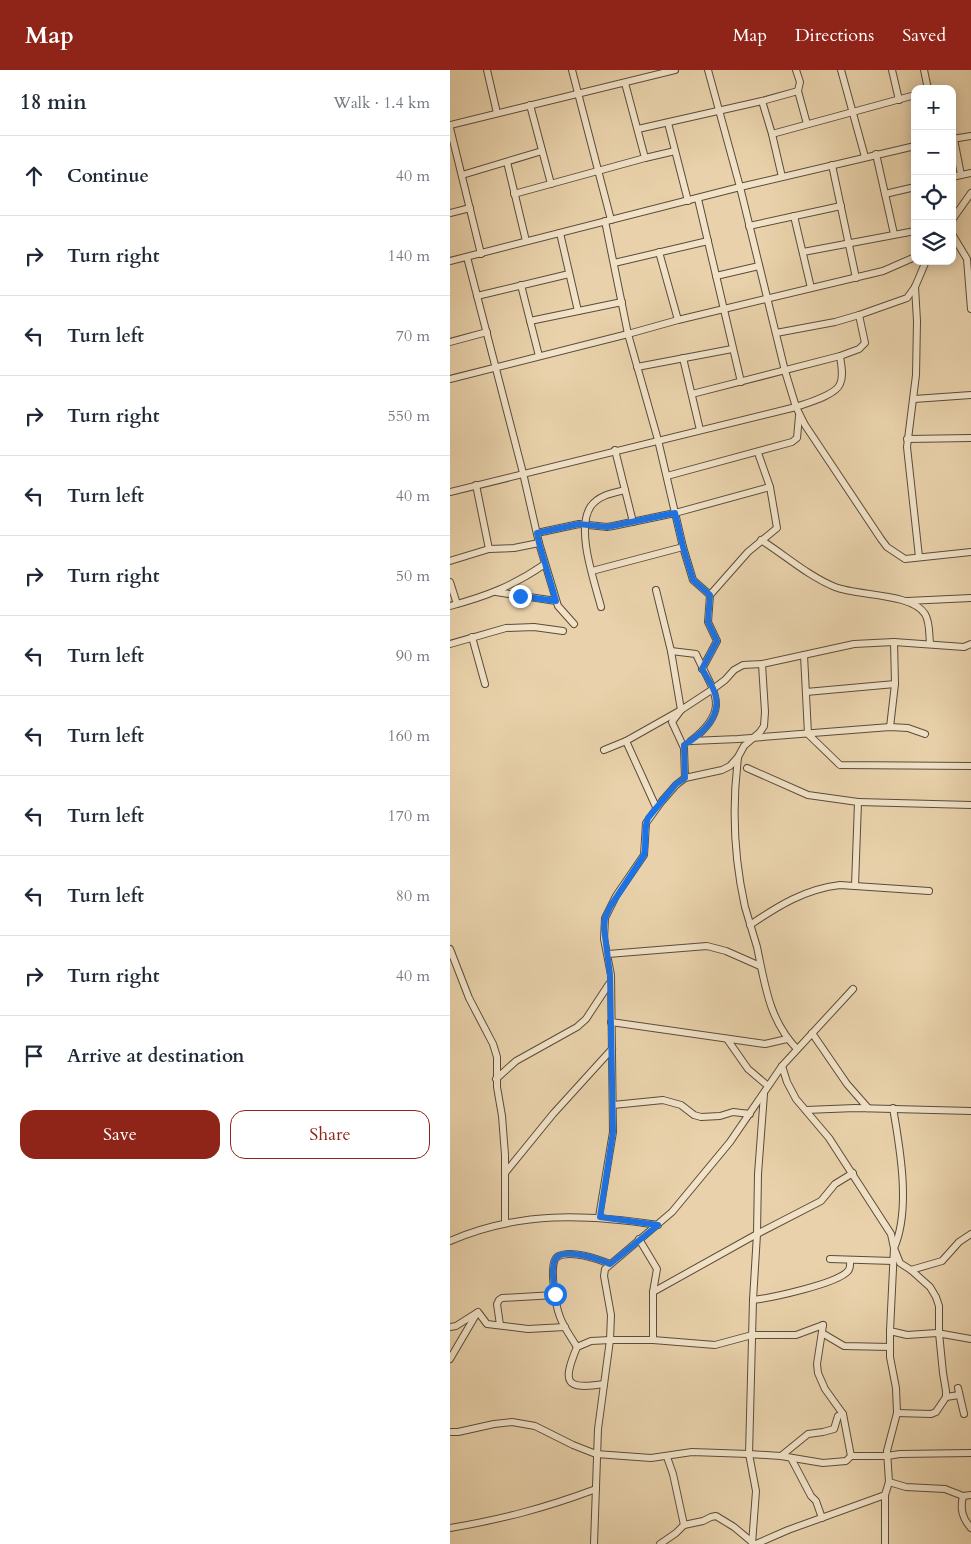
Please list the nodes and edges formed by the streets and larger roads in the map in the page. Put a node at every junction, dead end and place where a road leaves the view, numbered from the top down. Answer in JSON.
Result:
{"nodes":[{"id":1,"x":487,"y":70,"type":"edge"},
{"id":2,"x":572,"y":70,"type":"edge"},
{"id":3,"x":675,"y":70,"type":"edge"},
{"id":4,"x":708,"y":70,"type":"edge"},
{"id":5,"x":796,"y":70,"type":"edge"},
{"id":6,"x":842,"y":70,"type":"edge"},
{"id":7,"x":892,"y":70,"type":"edge"},
{"id":8,"x":924,"y":70,"type":"edge"},
{"id":9,"x":657,"y":72,"type":"edge"},
{"id":10,"x":625,"y":83,"type":"junction"},
{"id":11,"x":927,"y":85,"type":"edge"},
{"id":12,"x":798,"y":91,"type":"junction"},
{"id":13,"x":578,"y":94,"type":"junction"},
{"id":14,"x":911,"y":96,"type":"edge"},
{"id":15,"x":899,"y":100,"type":"junction"},
{"id":16,"x":762,"y":101,"type":"junction"},
{"id":17,"x":530,"y":105,"type":"junction"},
{"id":18,"x":718,"y":111,"type":"junction"},
{"id":19,"x":852,"y":112,"type":"junction"},
{"id":20,"x":497,"y":113,"type":"junction"},
{"id":21,"x":668,"y":123,"type":"junction"},
{"id":22,"x":807,"y":124,"type":"junction"},
{"id":23,"x":450,"y":127,"type":"edge"},
{"id":24,"x":638,"y":129,"type":"junction"},
{"id":25,"x":772,"y":134,"type":"junction"},
{"id":26,"x":971,"y":136,"type":"edge"},
{"id":27,"x":956,"y":138,"type":"edge"},
{"id":28,"x":911,"y":147,"type":"edge"},
{"id":29,"x":542,"y":151,"type":"junction"},
{"id":30,"x":675,"y":151,"type":"junction"},
{"id":31,"x":956,"y":152,"type":"edge"},
{"id":32,"x":876,"y":154,"type":"junction"},
{"id":33,"x":865,"y":157,"type":"junction"},
{"id":34,"x":645,"y":158,"type":"junction"},
{"id":35,"x":507,"y":162,"type":"junction"},
{"id":36,"x":832,"y":165,"type":"junction"},
{"id":37,"x":597,"y":172,"type":"junction"},
{"id":38,"x":971,"y":173,"type":"edge"},
{"id":39,"x":961,"y":175,"type":"junction"},
{"id":40,"x":462,"y":176,"type":"junction"},
{"id":41,"x":956,"y":176,"type":"edge"},
{"id":42,"x":782,"y":177,"type":"junction"},
{"id":43,"x":551,"y":184,"type":"junction"},
{"id":44,"x":740,"y":187,"type":"junction"},
{"id":45,"x":911,"y":188,"type":"edge"},
{"id":46,"x":971,"y":193,"type":"edge"},
{"id":47,"x":514,"y":194,"type":"junction"},
{"id":48,"x":885,"y":194,"type":"junction"},
{"id":49,"x":698,"y":199,"type":"junction"},
{"id":50,"x":688,"y":201,"type":"junction"},
{"id":51,"x":841,"y":206,"type":"junction"},
{"id":52,"x":470,"y":208,"type":"junction"},
{"id":53,"x":450,"y":213,"type":"edge"},
{"id":54,"x":956,"y":214,"type":"edge"},
{"id":55,"x":794,"y":216,"type":"junction"},
{"id":56,"x":608,"y":220,"type":"junction"},
{"id":57,"x":749,"y":226,"type":"junction"},
{"id":58,"x":911,"y":232,"type":"edge"},
{"id":59,"x":560,"y":233,"type":"junction"},
{"id":60,"x":894,"y":234,"type":"junction"},
{"id":61,"x":956,"y":240,"type":"edge"},
{"id":62,"x":708,"y":241,"type":"junction"},
{"id":63,"x":526,"y":242,"type":"junction"},
{"id":64,"x":849,"y":243,"type":"junction"},
{"id":65,"x":659,"y":252,"type":"junction"},
{"id":66,"x":803,"y":252,"type":"junction"},
{"id":67,"x":450,"y":253,"type":"edge"},
{"id":68,"x":481,"y":254,"type":"junction"},
{"id":69,"x":467,"y":257,"type":"junction"},
{"id":70,"x":911,"y":259,"type":"edge"},
{"id":71,"x":969,"y":259,"type":"edge"},
{"id":72,"x":451,"y":261,"type":"edge"},
{"id":73,"x":614,"y":263,"type":"junction"},
{"id":74,"x":924,"y":265,"type":"edge"},
{"id":75,"x":759,"y":266,"type":"junction"},
{"id":76,"x":569,"y":274,"type":"junction"},
{"id":77,"x":716,"y":276,"type":"junction"},
{"id":78,"x":856,"y":278,"type":"junction"},
{"id":79,"x":521,"y":285,"type":"junction"},
{"id":80,"x":915,"y":287,"type":"junction"},
{"id":81,"x":811,"y":288,"type":"junction"},
{"id":82,"x":477,"y":296,"type":"junction"},
{"id":83,"x":766,"y":299,"type":"junction"},
{"id":84,"x":622,"y":302,"type":"junction"},
{"id":85,"x":971,"y":305,"type":"edge"},
{"id":86,"x":723,"y":309,"type":"junction"},
{"id":87,"x":971,"y":309,"type":"edge"},
{"id":88,"x":578,"y":311,"type":"junction"},
{"id":89,"x":859,"y":315,"type":"junction"},
{"id":90,"x":678,"y":320,"type":"junction"},
{"id":91,"x":530,"y":321,"type":"junction"},
{"id":92,"x":487,"y":332,"type":"junction"},
{"id":93,"x":776,"y":333,"type":"junction"},
{"id":94,"x":628,"y":334,"type":"junction"},
{"id":95,"x":450,"y":342,"type":"edge"},
{"id":96,"x":732,"y":349,"type":"junction"},
{"id":97,"x":539,"y":356,"type":"junction"},
{"id":98,"x":840,"y":356,"type":"junction"},
{"id":99,"x":683,"y":358,"type":"junction"},
{"id":100,"x":496,"y":367,"type":"junction"},
{"id":101,"x":638,"y":367,"type":"junction"},
{"id":102,"x":785,"y":371,"type":"junction"},
{"id":103,"x":450,"y":379,"type":"edge"},
{"id":104,"x":741,"y":382,"type":"junction"},
{"id":105,"x":692,"y":394,"type":"junction"},
{"id":106,"x":971,"y":395,"type":"edge"},
{"id":107,"x":914,"y":399,"type":"junction"},
{"id":108,"x":796,"y":407,"type":"junction"},
{"id":109,"x":800,"y":415,"type":"junction"},
{"id":110,"x":700,"y":430,"type":"junction"},
{"id":111,"x":971,"y":438,"type":"edge"},
{"id":112,"x":907,"y":439,"type":"junction"},
{"id":113,"x":658,"y":440,"type":"junction"},
{"id":114,"x":615,"y":450,"type":"junction"},
{"id":115,"x":758,"y":453,"type":"junction"},
{"id":116,"x":523,"y":473,"type":"junction"},
{"id":117,"x":667,"y":476,"type":"junction"},
{"id":118,"x":476,"y":485,"type":"junction"},
{"id":119,"x":770,"y":487,"type":"junction"},
{"id":120,"x":625,"y":490,"type":"junction"},
{"id":121,"x":450,"y":492,"type":"edge"},
{"id":122,"x":675,"y":513,"type":"junction"},
{"id":123,"x":633,"y":522,"type":"junction"},
{"id":124,"x":585,"y":524,"type":"junction"},
{"id":125,"x":537,"y":533,"type":"junction"},
{"id":126,"x":761,"y":540,"type":"junction"},
{"id":127,"x":539,"y":543,"type":"junction"},
{"id":128,"x":683,"y":547,"type":"junction"},
{"id":129,"x":489,"y":549,"type":"junction"},
{"id":130,"x":971,"y":552,"type":"edge"},
{"id":131,"x":919,"y":557,"type":"junction"},
{"id":132,"x":450,"y":561,"type":"edge"},
{"id":133,"x":545,"y":564,"type":"junction"},
{"id":134,"x":592,"y":571,"type":"junction"},
{"id":135,"x":450,"y":582,"type":"edge"},
{"id":136,"x":656,"y":590,"type":"dead end"},
{"id":137,"x":496,"y":592,"type":"junction"},
{"id":138,"x":710,"y":595,"type":"junction"},
{"id":139,"x":971,"y":598,"type":"edge"},
{"id":140,"x":556,"y":601,"type":"junction"},
{"id":141,"x":906,"y":601,"type":"junction"},
{"id":142,"x":453,"y":605,"type":"edge"},
{"id":143,"x":601,"y":607,"type":"dead end"},
{"id":144,"x":574,"y":624,"type":"dead end"},
{"id":145,"x":563,"y":631,"type":"dead end"},
{"id":146,"x":472,"y":637,"type":"junction"},
{"id":147,"x":894,"y":642,"type":"junction"},
{"id":148,"x":450,"y":644,"type":"edge"},
{"id":149,"x":930,"y":644,"type":"junction"},
{"id":150,"x":971,"y":644,"type":"edge"},
{"id":151,"x":671,"y":652,"type":"junction"},
{"id":152,"x":804,"y":656,"type":"junction"},
{"id":153,"x":762,"y":664,"type":"junction"},
{"id":154,"x":702,"y":669,"type":"junction"},
{"id":155,"x":485,"y":684,"type":"dead end"},
{"id":156,"x":895,"y":684,"type":"junction"},
{"id":157,"x":714,"y":689,"type":"junction"},
{"id":158,"x":806,"y":692,"type":"junction"},
{"id":159,"x":681,"y":710,"type":"junction"},
{"id":160,"x":890,"y":726,"type":"junction"},
{"id":161,"x":808,"y":734,"type":"junction"},
{"id":162,"x":925,"y":734,"type":"dead end"},
{"id":163,"x":754,"y":737,"type":"junction"},
{"id":164,"x":626,"y":741,"type":"junction"},
{"id":165,"x":691,"y":741,"type":"junction"},
{"id":166,"x":684,"y":745,"type":"junction"},
{"id":167,"x":604,"y":750,"type":"dead end"},
{"id":168,"x":738,"y":757,"type":"junction"},
{"id":169,"x":971,"y":766,"type":"edge"},
{"id":170,"x":747,"y":768,"type":"dead end"},
{"id":171,"x":685,"y":778,"type":"junction"},
{"id":172,"x":858,"y":802,"type":"junction"},
{"id":173,"x":971,"y":805,"type":"edge"},
{"id":174,"x":656,"y":807,"type":"junction"},
{"id":175,"x":855,"y":886,"type":"junction"},
{"id":176,"x":929,"y":891,"type":"dead end"},
{"id":177,"x":750,"y":925,"type":"junction"},
{"id":178,"x":450,"y":949,"type":"edge"},
{"id":179,"x":608,"y":954,"type":"junction"},
{"id":180,"x":760,"y":966,"type":"junction"},
{"id":181,"x":610,"y":982,"type":"junction"},
{"id":182,"x":852,"y":989,"type":"dead end"},
{"id":183,"x":611,"y":1022,"type":"junction"},
{"id":184,"x":812,"y":1033,"type":"junction"},
{"id":185,"x":727,"y":1039,"type":"junction"},
{"id":186,"x":787,"y":1039,"type":"junction"},
{"id":187,"x":612,"y":1049,"type":"junction"},
{"id":188,"x":797,"y":1049,"type":"junction"},
{"id":189,"x":782,"y":1066,"type":"junction"},
{"id":190,"x":496,"y":1079,"type":"junction"},
{"id":191,"x":766,"y":1089,"type":"junction"},
{"id":192,"x":613,"y":1105,"type":"junction"},
{"id":193,"x":868,"y":1108,"type":"junction"},
{"id":194,"x":893,"y":1108,"type":"junction"},
{"id":195,"x":806,"y":1110,"type":"junction"},
{"id":196,"x":971,"y":1111,"type":"edge"},
{"id":197,"x":750,"y":1114,"type":"junction"},
{"id":198,"x":853,"y":1172,"type":"junction"},
{"id":199,"x":505,"y":1173,"type":"junction"},
{"id":200,"x":600,"y":1217,"type":"junction"},
{"id":201,"x":505,"y":1223,"type":"junction"},
{"id":202,"x":658,"y":1225,"type":"junction"},
{"id":203,"x":757,"y":1234,"type":"junction"},
{"id":204,"x":971,"y":1234,"type":"edge"},
{"id":205,"x":639,"y":1239,"type":"junction"},
{"id":206,"x":450,"y":1241,"type":"edge"},
{"id":207,"x":894,"y":1248,"type":"junction"},
{"id":208,"x":830,"y":1259,"type":"dead end"},
{"id":209,"x":850,"y":1260,"type":"junction"},
{"id":210,"x":893,"y":1261,"type":"junction"},
{"id":211,"x":610,"y":1264,"type":"junction"},
{"id":212,"x":911,"y":1270,"type":"junction"},
{"id":213,"x":653,"y":1292,"type":"junction"},
{"id":214,"x":555,"y":1294,"type":"junction"},
{"id":215,"x":753,"y":1300,"type":"junction"},
{"id":216,"x":478,"y":1312,"type":"junction"},
{"id":217,"x":500,"y":1325,"type":"junction"},
{"id":218,"x":450,"y":1327,"type":"edge"},
{"id":219,"x":564,"y":1327,"type":"junction"},
{"id":220,"x":890,"y":1331,"type":"junction"},
{"id":221,"x":822,"y":1333,"type":"junction"},
{"id":222,"x":940,"y":1333,"type":"junction"},
{"id":223,"x":752,"y":1336,"type":"junction"},
{"id":224,"x":971,"y":1339,"type":"edge"},
{"id":225,"x":610,"y":1340,"type":"junction"},
{"id":226,"x":653,"y":1340,"type":"junction"},
{"id":227,"x":577,"y":1347,"type":"junction"},
{"id":228,"x":890,"y":1347,"type":"junction"},
{"id":229,"x":450,"y":1359,"type":"edge"},
{"id":230,"x":604,"y":1384,"type":"junction"},
{"id":231,"x":946,"y":1397,"type":"junction"},
{"id":232,"x":897,"y":1413,"type":"junction"},
{"id":233,"x":843,"y":1414,"type":"junction"},
{"id":234,"x":964,"y":1414,"type":"dead end"},
{"id":235,"x":450,"y":1432,"type":"edge"},
{"id":236,"x":971,"y":1453,"type":"edge"},
{"id":237,"x":596,"y":1454,"type":"junction"},
{"id":238,"x":749,"y":1454,"type":"junction"},
{"id":239,"x":781,"y":1456,"type":"junction"},
{"id":240,"x":851,"y":1456,"type":"junction"},
{"id":241,"x":887,"y":1456,"type":"junction"},
{"id":242,"x":667,"y":1457,"type":"junction"},
{"id":243,"x":791,"y":1458,"type":"junction"},
{"id":244,"x":889,"y":1482,"type":"junction"},
{"id":245,"x":596,"y":1489,"type":"junction"},
{"id":246,"x":971,"y":1495,"type":"edge"},
{"id":247,"x":884,"y":1496,"type":"junction"},
{"id":248,"x":963,"y":1496,"type":"junction"},
{"id":249,"x":822,"y":1518,"type":"junction"},
{"id":250,"x":684,"y":1525,"type":"junction"},
{"id":251,"x":450,"y":1528,"type":"edge"},
{"id":252,"x":971,"y":1528,"type":"edge"},
{"id":253,"x":769,"y":1542,"type":"edge"},
{"id":254,"x":594,"y":1544,"type":"edge"},
{"id":255,"x":660,"y":1544,"type":"edge"},
{"id":256,"x":753,"y":1544,"type":"edge"},
{"id":257,"x":885,"y":1544,"type":"edge"}],
"edges":[{"from":1,"to":20,"type":"street"},
{"from":2,"to":13,"type":"street"},
{"from":3,"to":9,"type":"street"},
{"from":4,"to":18,"type":"street"},
{"from":5,"to":12,"type":"street"},
{"from":6,"to":19,"type":"street"},
{"from":7,"to":15,"type":"street"},
{"from":8,"to":11,"type":"street"},
{"from":9,"to":10,"type":"street"},
{"from":10,"to":13,"type":"street"},
{"from":10,"to":24,"type":"street"},
{"from":12,"to":16,"type":"street"},
{"from":12,"to":22,"type":"street"},
{"from":13,"to":17,"type":"street"},
{"from":13,"to":37,"type":"street"},
{"from":14,"to":15,"type":"street"},
{"from":15,"to":19,"type":"street"},
{"from":16,"to":18,"type":"street"},
{"from":16,"to":25,"type":"street"},
{"from":17,"to":20,"type":"street"},
{"from":17,"to":29,"type":"street"},
{"from":18,"to":21,"type":"street"},
{"from":18,"to":44,"type":"street"},
{"from":19,"to":22,"type":"street"},
{"from":19,"to":33,"type":"street"},
{"from":20,"to":23,"type":"street"},
{"from":21,"to":24,"type":"street"},
{"from":21,"to":30,"type":"street"},
{"from":22,"to":25,"type":"street"},
{"from":23,"to":40,"type":"street"},
{"from":24,"to":34,"type":"street"},
{"from":25,"to":42,"type":"street"},
{"from":26,"to":27,"type":"street"},
{"from":28,"to":32,"type":"street"},
{"from":29,"to":35,"type":"street"},
{"from":29,"to":43,"type":"street"},
{"from":30,"to":34,"type":"street"},
{"from":30,"to":50,"type":"street"},
{"from":31,"to":39,"type":"street"},
{"from":32,"to":33,"type":"street"},
{"from":32,"to":48,"type":"street"},
{"from":33,"to":36,"type":"street"},
{"from":34,"to":37,"type":"street"},
{"from":35,"to":40,"type":"street"},
{"from":35,"to":47,"type":"street"},
{"from":36,"to":42,"type":"street"},
{"from":36,"to":51,"type":"street"},
{"from":37,"to":43,"type":"street"},
{"from":37,"to":56,"type":"street"},
{"from":38,"to":39,"type":"street"},
{"from":39,"to":41,"type":"street"},
{"from":40,"to":52,"type":"street"},
{"from":42,"to":44,"type":"street"},
{"from":43,"to":47,"type":"street"},
{"from":44,"to":49,"type":"street"},
{"from":44,"to":57,"type":"street"},
{"from":45,"to":48,"type":"street"},
{"from":46,"to":54,"type":"street"},
{"from":47,"to":63,"type":"street"},
{"from":48,"to":60,"type":"street"},
{"from":49,"to":50,"type":"street"},
{"from":49,"to":62,"type":"street"},
{"from":50,"to":56,"type":"street"},
{"from":51,"to":55,"type":"street"},
{"from":51,"to":64,"type":"street"},
{"from":52,"to":53,"type":"street"},
{"from":52,"to":68,"type":"street"},
{"from":55,"to":57,"type":"street"},
{"from":55,"to":66,"type":"street"},
{"from":56,"to":59,"type":"street"},
{"from":56,"to":73,"type":"street"},
{"from":57,"to":75,"type":"street"},
{"from":58,"to":60,"type":"street"},
{"from":59,"to":63,"type":"street"},
{"from":59,"to":76,"type":"street"},
{"from":60,"to":64,"type":"street"},
{"from":61,"to":71,"type":"street"},
{"from":62,"to":65,"type":"street"},
{"from":62,"to":77,"type":"street"},
{"from":63,"to":68,"type":"street"},
{"from":64,"to":66,"type":"street"},
{"from":64,"to":78,"type":"street"},
{"from":65,"to":73,"type":"street"},
{"from":65,"to":90,"type":"street"},
{"from":66,"to":81,"type":"street"},
{"from":67,"to":72,"type":"street"},
{"from":68,"to":69,"type":"street"},
{"from":69,"to":72,"type":"street"},
{"from":69,"to":82,"type":"street"},
{"from":70,"to":78,"type":"street"},
{"from":71,"to":85,"type":"street"},
{"from":73,"to":84,"type":"street"},
{"from":74,"to":80,"type":"street"},
{"from":75,"to":77,"type":"street"},
{"from":75,"to":83,"type":"street"},
{"from":76,"to":79,"type":"street"},
{"from":76,"to":88,"type":"street"},
{"from":77,"to":86,"type":"street"},
{"from":78,"to":81,"type":"street"},
{"from":79,"to":82,"type":"street"},
{"from":79,"to":91,"type":"street"},
{"from":80,"to":89,"type":"street"},
{"from":80,"to":107,"type":"street"},
{"from":81,"to":83,"type":"street"},
{"from":82,"to":92,"type":"street"},
{"from":83,"to":86,"type":"street"},
{"from":83,"to":93,"type":"street"},
{"from":84,"to":88,"type":"street"},
{"from":84,"to":94,"type":"street"},
{"from":85,"to":87,"type":"street"},
{"from":86,"to":90,"type":"street"},
{"from":86,"to":96,"type":"street"},
{"from":88,"to":91,"type":"street"},
{"from":89,"to":93,"type":"street"},
{"from":89,"to":98,"type":"street"},
{"from":90,"to":94,"type":"street"},
{"from":91,"to":97,"type":"street"},
{"from":92,"to":95,"type":"street"},
{"from":92,"to":100,"type":"street"},
{"from":93,"to":102,"type":"street"},
{"from":94,"to":97,"type":"street"},
{"from":94,"to":101,"type":"street"},
{"from":96,"to":99,"type":"street"},
{"from":96,"to":104,"type":"street"},
{"from":97,"to":100,"type":"street"},
{"from":98,"to":102,"type":"street"},
{"from":98,"to":108,"type":"street"},
{"from":99,"to":101,"type":"street"},
{"from":99,"to":105,"type":"street"},
{"from":100,"to":103,"type":"street"},
{"from":100,"to":116,"type":"street"},
{"from":101,"to":113,"type":"street"},
{"from":102,"to":104,"type":"street"},
{"from":102,"to":108,"type":"street"},
{"from":104,"to":105,"type":"street"},
{"from":105,"to":110,"type":"street"},
{"from":106,"to":107,"type":"street"},
{"from":107,"to":112,"type":"street"},
{"from":108,"to":109,"type":"street"},
{"from":108,"to":110,"type":"street"},
{"from":109,"to":115,"type":"street"},
{"from":109,"to":131,"type":"street"},
{"from":110,"to":113,"type":"street"},
{"from":111,"to":112,"type":"street"},
{"from":112,"to":131,"type":"street"},
{"from":113,"to":114,"type":"street"},
{"from":113,"to":117,"type":"street"},
{"from":114,"to":116,"type":"street"},
{"from":114,"to":120,"type":"street"},
{"from":115,"to":117,"type":"street"},
{"from":115,"to":119,"type":"street"},
{"from":116,"to":118,"type":"street"},
{"from":116,"to":125,"type":"street"},
{"from":117,"to":122,"type":"street"},
{"from":118,"to":121,"type":"street"},
{"from":118,"to":129,"type":"street"},
{"from":119,"to":122,"type":"street"},
{"from":119,"to":126,"type":"street"},
{"from":120,"to":123,"type":"street"},
{"from":120,"to":124,"type":"street"},
{"from":122,"to":123,"type":"street"},
{"from":122,"to":128,"type":"street"},
{"from":123,"to":124,"type":"street"},
{"from":124,"to":125,"type":"street"},
{"from":124,"to":134,"type":"street"},
{"from":125,"to":127,"type":"street"},
{"from":126,"to":138,"type":"street"},
{"from":126,"to":141,"type":"street"},
{"from":127,"to":129,"type":"street"},
{"from":127,"to":133,"type":"street"},
{"from":128,"to":134,"type":"street"},
{"from":128,"to":138,"type":"street"},
{"from":129,"to":132,"type":"street"},
{"from":130,"to":131,"type":"street"},
{"from":133,"to":137,"type":"street"},
{"from":133,"to":140,"type":"street"},
{"from":134,"to":143,"type":"street"},
{"from":135,"to":142,"type":"street"},
{"from":136,"to":151,"type":"street"},
{"from":137,"to":140,"type":"street"},
{"from":137,"to":142,"type":"street"},
{"from":138,"to":154,"type":"street"},
{"from":139,"to":141,"type":"street"},
{"from":140,"to":144,"type":"street"},
{"from":141,"to":149,"type":"street"},
{"from":145,"to":146,"type":"street"},
{"from":146,"to":148,"type":"street"},
{"from":146,"to":155,"type":"street"},
{"from":147,"to":149,"type":"street"},
{"from":147,"to":152,"type":"street"},
{"from":147,"to":156,"type":"street"},
{"from":149,"to":150,"type":"street"},
{"from":151,"to":154,"type":"street"},
{"from":151,"to":159,"type":"street"},
{"from":152,"to":153,"type":"street"},
{"from":152,"to":158,"type":"street"},
{"from":153,"to":157,"type":"street"},
{"from":153,"to":163,"type":"street"},
{"from":154,"to":157,"type":"street"},
{"from":156,"to":158,"type":"street"},
{"from":156,"to":160,"type":"street"},
{"from":157,"to":159,"type":"street"},
{"from":157,"to":165,"type":"street"},
{"from":158,"to":161,"type":"street"},
{"from":159,"to":164,"type":"street"},
{"from":159,"to":166,"type":"street"},
{"from":160,"to":161,"type":"street"},
{"from":160,"to":162,"type":"street"},
{"from":161,"to":163,"type":"street"},
{"from":161,"to":169,"type":"street"},
{"from":163,"to":165,"type":"street"},
{"from":163,"to":168,"type":"street"},
{"from":164,"to":167,"type":"street"},
{"from":164,"to":174,"type":"street"},
{"from":165,"to":166,"type":"street"},
{"from":166,"to":171,"type":"street"},
{"from":168,"to":171,"type":"street"},
{"from":168,"to":177,"type":"street"},
{"from":170,"to":172,"type":"street"},
{"from":171,"to":174,"type":"street"},
{"from":172,"to":173,"type":"street"},
{"from":172,"to":175,"type":"street"},
{"from":174,"to":179,"type":"street"},
{"from":175,"to":176,"type":"street"},
{"from":175,"to":177,"type":"street"},
{"from":177,"to":180,"type":"street"},
{"from":178,"to":190,"type":"street"},
{"from":179,"to":180,"type":"street"},
{"from":179,"to":181,"type":"street"},
{"from":180,"to":186,"type":"street"},
{"from":181,"to":183,"type":"street"},
{"from":181,"to":190,"type":"street"},
{"from":182,"to":184,"type":"street"},
{"from":183,"to":185,"type":"street"},
{"from":183,"to":187,"type":"street"},
{"from":184,"to":188,"type":"street"},
{"from":184,"to":193,"type":"street"},
{"from":185,"to":186,"type":"street"},
{"from":185,"to":191,"type":"street"},
{"from":186,"to":188,"type":"street"},
{"from":187,"to":192,"type":"street"},
{"from":187,"to":199,"type":"street"},
{"from":188,"to":189,"type":"street"},
{"from":189,"to":191,"type":"street"},
{"from":189,"to":195,"type":"street"},
{"from":190,"to":199,"type":"street"},
{"from":191,"to":197,"type":"street"},
{"from":191,"to":203,"type":"street"},
{"from":192,"to":197,"type":"street"},
{"from":192,"to":200,"type":"street"},
{"from":193,"to":194,"type":"street"},
{"from":193,"to":195,"type":"street"},
{"from":194,"to":196,"type":"street"},
{"from":194,"to":207,"type":"street"},
{"from":195,"to":198,"type":"street"},
{"from":197,"to":202,"type":"street"},
{"from":198,"to":203,"type":"street"},
{"from":198,"to":207,"type":"street"},
{"from":199,"to":201,"type":"street"},
{"from":200,"to":201,"type":"street"},
{"from":200,"to":202,"type":"street"},
{"from":201,"to":206,"type":"street"},
{"from":202,"to":205,"type":"street"},
{"from":203,"to":213,"type":"street"},
{"from":203,"to":215,"type":"street"},
{"from":204,"to":212,"type":"street"},
{"from":205,"to":211,"type":"street"},
{"from":205,"to":213,"type":"street"},
{"from":207,"to":210,"type":"street"},
{"from":207,"to":212,"type":"street"},
{"from":208,"to":209,"type":"street"},
{"from":209,"to":210,"type":"street"},
{"from":209,"to":215,"type":"street"},
{"from":210,"to":220,"type":"street"},
{"from":211,"to":214,"type":"street"},
{"from":211,"to":225,"type":"street"},
{"from":212,"to":222,"type":"street"},
{"from":213,"to":226,"type":"street"},
{"from":214,"to":217,"type":"street"},
{"from":214,"to":219,"type":"street"},
{"from":215,"to":223,"type":"street"},
{"from":216,"to":217,"type":"street"},
{"from":216,"to":218,"type":"street"},
{"from":216,"to":229,"type":"street"},
{"from":217,"to":219,"type":"street"},
{"from":219,"to":227,"type":"street"},
{"from":220,"to":222,"type":"street"},
{"from":220,"to":228,"type":"street"},
{"from":221,"to":223,"type":"street"},
{"from":221,"to":228,"type":"street"},
{"from":221,"to":233,"type":"street"},
{"from":222,"to":224,"type":"street"},
{"from":222,"to":231,"type":"street"},
{"from":223,"to":226,"type":"street"},
{"from":223,"to":238,"type":"street"},
{"from":225,"to":226,"type":"street"},
{"from":225,"to":227,"type":"street"},
{"from":225,"to":230,"type":"street"},
{"from":227,"to":230,"type":"street"},
{"from":228,"to":232,"type":"street"},
{"from":230,"to":237,"type":"street"},
{"from":231,"to":232,"type":"street"},
{"from":231,"to":234,"type":"street"},
{"from":232,"to":241,"type":"street"},
{"from":233,"to":239,"type":"street"},
{"from":233,"to":240,"type":"street"},
{"from":235,"to":237,"type":"street"},
{"from":236,"to":241,"type":"street"},
{"from":237,"to":242,"type":"street"},
{"from":237,"to":245,"type":"street"},
{"from":238,"to":239,"type":"street"},
{"from":238,"to":242,"type":"street"},
{"from":238,"to":256,"type":"street"},
{"from":239,"to":243,"type":"street"},
{"from":240,"to":241,"type":"street"},
{"from":240,"to":243,"type":"street"},
{"from":241,"to":244,"type":"street"},
{"from":242,"to":250,"type":"street"},
{"from":243,"to":249,"type":"street"},
{"from":244,"to":247,"type":"street"},
{"from":244,"to":248,"type":"street"},
{"from":245,"to":251,"type":"street"},
{"from":245,"to":254,"type":"street"},
{"from":246,"to":248,"type":"street"},
{"from":247,"to":249,"type":"street"},
{"from":247,"to":257,"type":"street"},
{"from":248,"to":252,"type":"street"},
{"from":249,"to":253,"type":"street"},
{"from":250,"to":255,"type":"street"},
{"from":250,"to":256,"type":"street"},
{"from":253,"to":256,"type":"street"}]}
